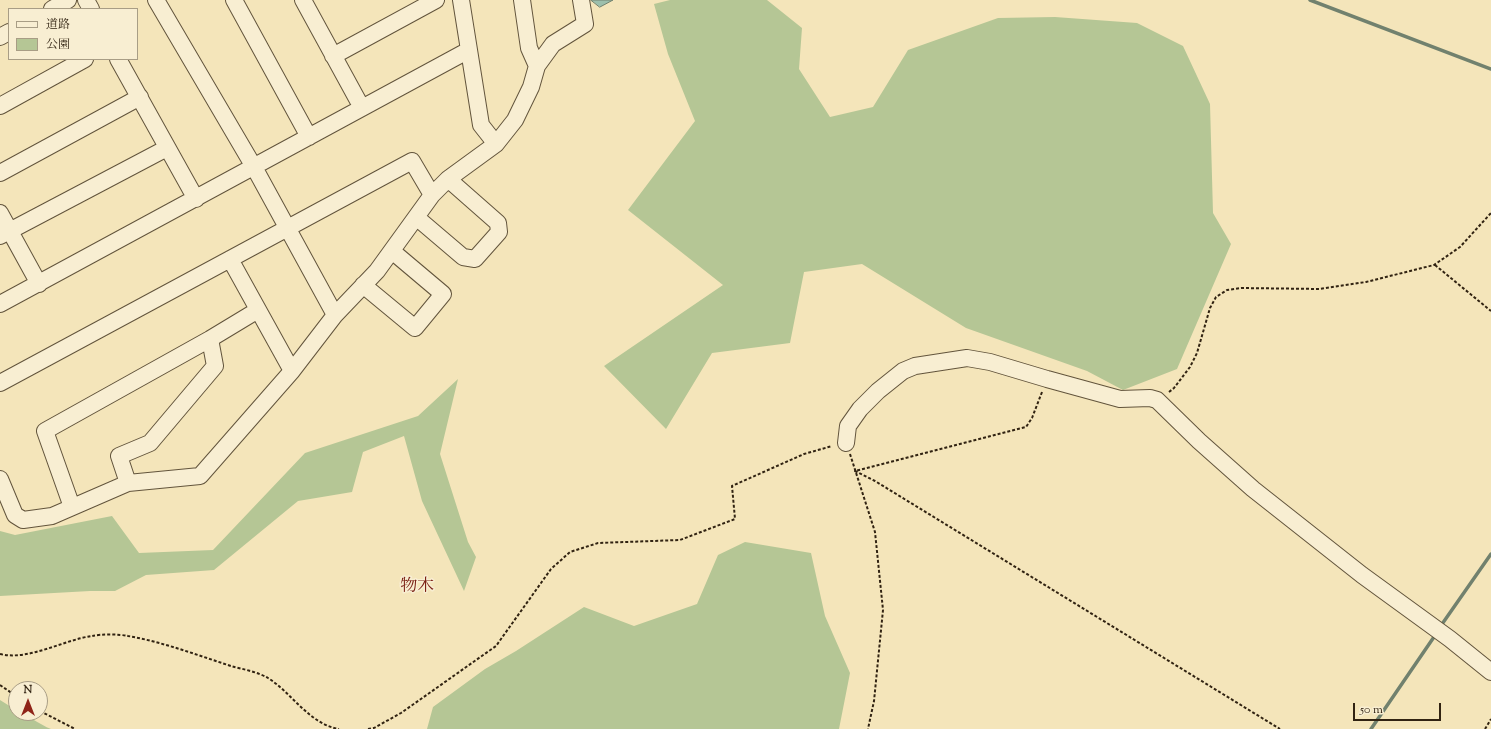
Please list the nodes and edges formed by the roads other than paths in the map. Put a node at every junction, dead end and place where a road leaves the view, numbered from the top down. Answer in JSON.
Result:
{"nodes":[{"id":1,"x":68,"y":0,"type":"edge"},
{"id":2,"x":156,"y":0,"type":"edge"},
{"id":3,"x":234,"y":0,"type":"edge"},
{"id":4,"x":436,"y":0,"type":"edge"},
{"id":5,"x":461,"y":0,"type":"edge"},
{"id":6,"x":522,"y":0,"type":"edge"},
{"id":7,"x":581,"y":0,"type":"edge"},
{"id":8,"x":306,"y":1,"type":"edge"},
{"id":9,"x":54,"y":8,"type":"edge"},
{"id":10,"x":469,"y":50,"type":"junction"},
{"id":11,"x":333,"y":56,"type":"junction"},
{"id":12,"x":83,"y":60,"type":"edge"},
{"id":13,"x":119,"y":60,"type":"edge"},
{"id":14,"x":537,"y":66,"type":"junction"},
{"id":15,"x":140,"y":97,"type":"junction"},
{"id":16,"x":0,"y":106,"type":"edge"},
{"id":17,"x":362,"y":108,"type":"junction"},
{"id":18,"x":309,"y":137,"type":"junction"},
{"id":19,"x":496,"y":144,"type":"junction"},
{"id":20,"x":167,"y":148,"type":"junction"},
{"id":21,"x":254,"y":167,"type":"junction"},
{"id":22,"x":0,"y":173,"type":"edge"},
{"id":23,"x":448,"y":179,"type":"junction"},
{"id":24,"x":432,"y":195,"type":"junction"},
{"id":25,"x":196,"y":199,"type":"junction"},
{"id":26,"x":0,"y":213,"type":"edge"},
{"id":27,"x":416,"y":217,"type":"junction"},
{"id":28,"x":287,"y":228,"type":"junction"},
{"id":29,"x":5,"y":234,"type":"edge"},
{"id":30,"x":392,"y":251,"type":"junction"},
{"id":31,"x":230,"y":259,"type":"junction"},
{"id":32,"x":39,"y":284,"type":"junction"},
{"id":33,"x":363,"y":285,"type":"junction"},
{"id":34,"x":0,"y":304,"type":"edge"},
{"id":35,"x":258,"y":310,"type":"junction"},
{"id":36,"x":334,"y":315,"type":"junction"},
{"id":37,"x":210,"y":339,"type":"junction"},
{"id":38,"x":292,"y":370,"type":"junction"},
{"id":39,"x":0,"y":383,"type":"edge"},
{"id":40,"x":846,"y":443,"type":"road end"},
{"id":41,"x":0,"y":479,"type":"edge"},
{"id":42,"x":128,"y":483,"type":"junction"},
{"id":43,"x":72,"y":507,"type":"junction"},
{"id":44,"x":1491,"y":672,"type":"edge"}],
"edges":[{"from":1,"to":9,"type":"street"},
{"from":2,"to":21,"type":"street"},
{"from":3,"to":18,"type":"street"},
{"from":4,"to":11,"type":"street"},
{"from":5,"to":10,"type":"street"},
{"from":6,"to":14,"type":"street"},
{"from":7,"to":14,"type":"street"},
{"from":8,"to":11,"type":"street"},
{"from":10,"to":17,"type":"street"},
{"from":10,"to":19,"type":"street"},
{"from":11,"to":17,"type":"street"},
{"from":12,"to":16,"type":"street"},
{"from":13,"to":15,"type":"street"},
{"from":14,"to":19,"type":"street"},
{"from":15,"to":20,"type":"street"},
{"from":15,"to":22,"type":"street"},
{"from":17,"to":18,"type":"street"},
{"from":18,"to":21,"type":"street"},
{"from":19,"to":23,"type":"street"},
{"from":20,"to":25,"type":"street"},
{"from":20,"to":29,"type":"street"},
{"from":21,"to":25,"type":"street"},
{"from":21,"to":28,"type":"street"},
{"from":23,"to":24,"type":"street"},
{"from":23,"to":27,"type":"street"},
{"from":24,"to":27,"type":"street"},
{"from":24,"to":28,"type":"street"},
{"from":25,"to":32,"type":"street"},
{"from":26,"to":29,"type":"street"},
{"from":27,"to":30,"type":"street"},
{"from":28,"to":31,"type":"street"},
{"from":28,"to":36,"type":"street"},
{"from":29,"to":32,"type":"street"},
{"from":30,"to":33,"type":"street"},
{"from":30,"to":33,"type":"street"},
{"from":31,"to":35,"type":"street"},
{"from":31,"to":39,"type":"street"},
{"from":32,"to":34,"type":"street"},
{"from":33,"to":36,"type":"street"},
{"from":35,"to":37,"type":"street"},
{"from":35,"to":38,"type":"street"},
{"from":36,"to":38,"type":"street"},
{"from":37,"to":42,"type":"street"},
{"from":37,"to":43,"type":"street"},
{"from":38,"to":42,"type":"street"},
{"from":40,"to":44,"type":"street"},
{"from":41,"to":43,"type":"street"},
{"from":42,"to":43,"type":"street"}]}
